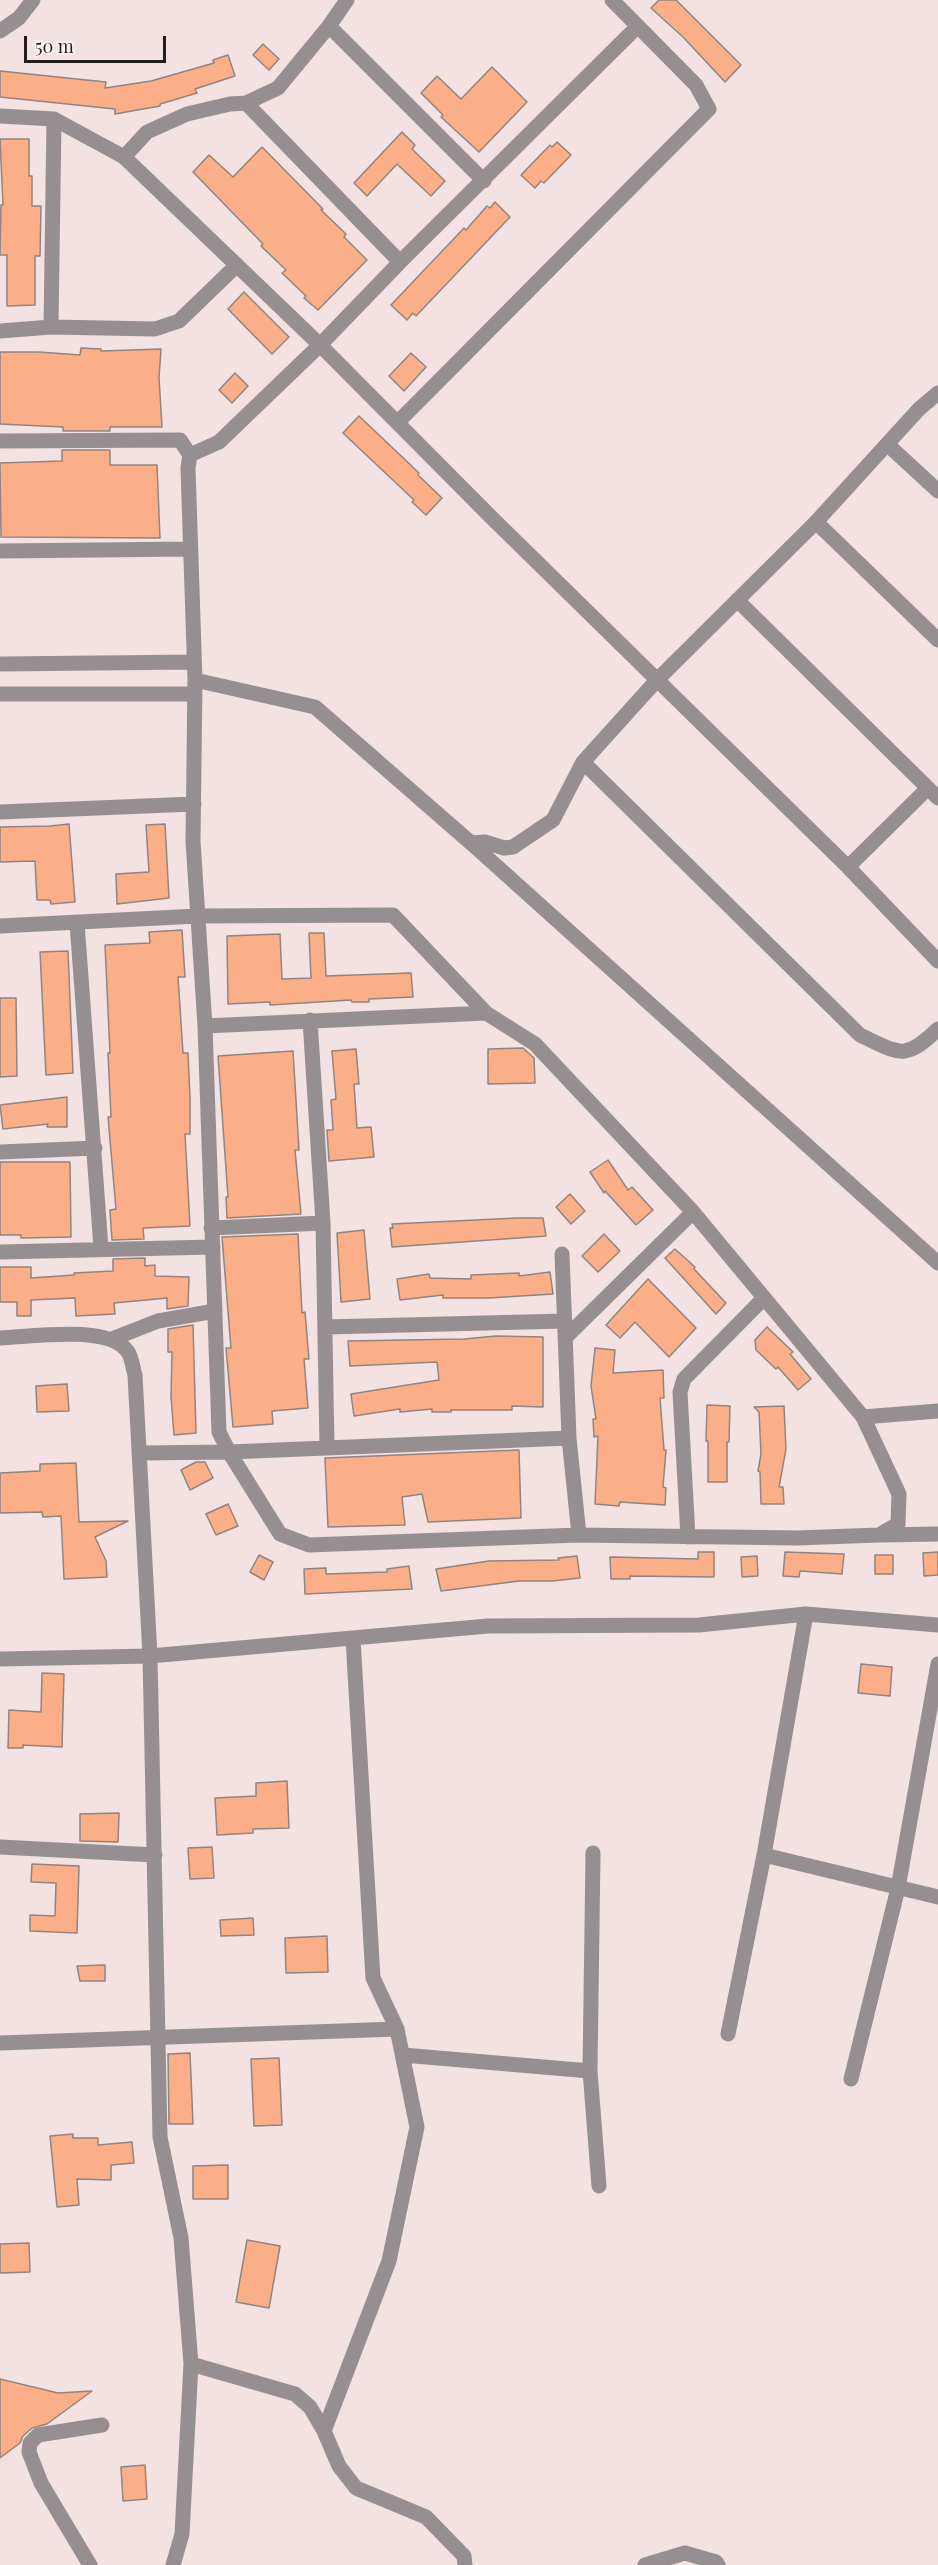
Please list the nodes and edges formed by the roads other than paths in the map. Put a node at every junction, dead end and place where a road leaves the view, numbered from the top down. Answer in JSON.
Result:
{"nodes":[{"id":1,"x":33,"y":0,"type":"edge"},
{"id":2,"x":347,"y":0,"type":"edge"},
{"id":3,"x":612,"y":0,"type":"edge"},
{"id":4,"x":329,"y":26,"type":"junction"},
{"id":5,"x":638,"y":26,"type":"junction"},
{"id":6,"x":0,"y":31,"type":"edge"},
{"id":7,"x":246,"y":103,"type":"junction"},
{"id":8,"x":0,"y":116,"type":"edge"},
{"id":9,"x":54,"y":119,"type":"junction"},
{"id":10,"x":124,"y":158,"type":"junction"},
{"id":11,"x":484,"y":181,"type":"junction"},
{"id":12,"x":400,"y":262,"type":"junction"},
{"id":13,"x":237,"y":265,"type":"junction"},
{"id":14,"x":51,"y":327,"type":"junction"},
{"id":15,"x":0,"y":331,"type":"edge"},
{"id":16,"x":321,"y":345,"type":"junction"},
{"id":17,"x":938,"y":393,"type":"edge"},
{"id":18,"x":398,"y":422,"type":"junction"},
{"id":19,"x":0,"y":441,"type":"edge"},
{"id":20,"x":888,"y":445,"type":"junction"},
{"id":21,"x":190,"y":455,"type":"junction"},
{"id":22,"x":938,"y":491,"type":"edge"},
{"id":23,"x":816,"y":522,"type":"junction"},
{"id":24,"x":190,"y":549,"type":"junction"},
{"id":25,"x":0,"y":551,"type":"edge"},
{"id":26,"x":737,"y":600,"type":"junction"},
{"id":27,"x":938,"y":640,"type":"edge"},
{"id":28,"x":194,"y":662,"type":"junction"},
{"id":29,"x":0,"y":664,"type":"edge"},
{"id":30,"x":657,"y":680,"type":"junction"},
{"id":31,"x":195,"y":687,"type":"junction"},
{"id":32,"x":0,"y":694,"type":"edge"},
{"id":33,"x":583,"y":762,"type":"junction"},
{"id":34,"x":933,"y":793,"type":"edge"},
{"id":35,"x":194,"y":804,"type":"junction"},
{"id":36,"x":0,"y":812,"type":"edge"},
{"id":37,"x":471,"y":843,"type":"junction"},
{"id":38,"x":848,"y":867,"type":"junction"},
{"id":39,"x":198,"y":916,"type":"junction"},
{"id":40,"x":77,"y":923,"type":"junction"},
{"id":41,"x":0,"y":926,"type":"edge"},
{"id":42,"x":938,"y":961,"type":"edge"},
{"id":43,"x":486,"y":1013,"type":"junction"},
{"id":44,"x":310,"y":1020,"type":"junction"},
{"id":45,"x":205,"y":1026,"type":"junction"},
{"id":46,"x":938,"y":1029,"type":"edge"},
{"id":47,"x":95,"y":1148,"type":"junction"},
{"id":48,"x":0,"y":1152,"type":"edge"},
{"id":49,"x":693,"y":1212,"type":"junction"},
{"id":50,"x":323,"y":1224,"type":"junction"},
{"id":51,"x":210,"y":1228,"type":"junction"},
{"id":52,"x":213,"y":1247,"type":"junction"},
{"id":53,"x":101,"y":1248,"type":"junction"},
{"id":54,"x":0,"y":1252,"type":"edge"},
{"id":55,"x":562,"y":1254,"type":"dead end"},
{"id":56,"x":938,"y":1263,"type":"edge"},
{"id":57,"x":764,"y":1298,"type":"junction"},
{"id":58,"x":214,"y":1311,"type":"junction"},
{"id":59,"x":565,"y":1321,"type":"junction"},
{"id":60,"x":325,"y":1327,"type":"junction"},
{"id":61,"x":566,"y":1337,"type":"junction"},
{"id":62,"x":0,"y":1338,"type":"edge"},
{"id":63,"x":112,"y":1339,"type":"junction"},
{"id":64,"x":938,"y":1411,"type":"edge"},
{"id":65,"x":863,"y":1417,"type":"junction"},
{"id":66,"x":569,"y":1438,"type":"junction"},
{"id":67,"x":327,"y":1447,"type":"junction"},
{"id":68,"x":229,"y":1452,"type":"junction"},
{"id":69,"x":140,"y":1453,"type":"junction"},
{"id":70,"x":938,"y":1534,"type":"edge"},
{"id":71,"x":579,"y":1535,"type":"junction"},
{"id":72,"x":879,"y":1535,"type":"junction"},
{"id":73,"x":688,"y":1537,"type":"junction"},
{"id":74,"x":806,"y":1614,"type":"junction"},
{"id":75,"x":938,"y":1625,"type":"edge"},
{"id":76,"x":353,"y":1639,"type":"junction"},
{"id":77,"x":150,"y":1656,"type":"junction"},
{"id":78,"x":0,"y":1659,"type":"edge"},
{"id":79,"x":938,"y":1664,"type":"edge"},
{"id":80,"x":0,"y":1847,"type":"edge"},
{"id":81,"x":593,"y":1853,"type":"dead end"},
{"id":82,"x":155,"y":1855,"type":"junction"},
{"id":83,"x":764,"y":1855,"type":"junction"},
{"id":84,"x":898,"y":1888,"type":"junction"},
{"id":85,"x":938,"y":1897,"type":"edge"},
{"id":86,"x":398,"y":2029,"type":"junction"},
{"id":87,"x":728,"y":2034,"type":"dead end"},
{"id":88,"x":159,"y":2037,"type":"junction"},
{"id":89,"x":0,"y":2043,"type":"edge"},
{"id":90,"x":403,"y":2055,"type":"junction"},
{"id":91,"x":590,"y":2071,"type":"junction"},
{"id":92,"x":851,"y":2079,"type":"dead end"},
{"id":93,"x":599,"y":2186,"type":"dead end"},
{"id":94,"x":191,"y":2364,"type":"junction"},
{"id":95,"x":102,"y":2425,"type":"dead end"},
{"id":96,"x":324,"y":2431,"type":"junction"},
{"id":97,"x":90,"y":2565,"type":"edge"},
{"id":98,"x":173,"y":2565,"type":"edge"},
{"id":99,"x":465,"y":2565,"type":"edge"},
{"id":100,"x":645,"y":2565,"type":"edge"},
{"id":101,"x":718,"y":2565,"type":"edge"}],
"edges":[{"from":1,"to":6,"type":"street"},
{"from":2,"to":4,"type":"street"},
{"from":3,"to":5,"type":"street"},
{"from":4,"to":7,"type":"street"},
{"from":4,"to":11,"type":"street"},
{"from":5,"to":11,"type":"street"},
{"from":5,"to":18,"type":"street"},
{"from":7,"to":10,"type":"street"},
{"from":7,"to":12,"type":"street"},
{"from":8,"to":9,"type":"street"},
{"from":9,"to":10,"type":"street"},
{"from":9,"to":14,"type":"street"},
{"from":10,"to":13,"type":"street"},
{"from":11,"to":12,"type":"street"},
{"from":12,"to":16,"type":"street"},
{"from":13,"to":14,"type":"street"},
{"from":13,"to":16,"type":"street"},
{"from":14,"to":15,"type":"street"},
{"from":16,"to":18,"type":"street"},
{"from":16,"to":21,"type":"street"},
{"from":17,"to":20,"type":"street"},
{"from":18,"to":30,"type":"street"},
{"from":19,"to":21,"type":"street"},
{"from":20,"to":22,"type":"street"},
{"from":20,"to":23,"type":"street"},
{"from":21,"to":24,"type":"street"},
{"from":23,"to":26,"type":"street"},
{"from":23,"to":27,"type":"street"},
{"from":24,"to":25,"type":"street"},
{"from":24,"to":28,"type":"street"},
{"from":26,"to":30,"type":"street"},
{"from":26,"to":34,"type":"street"},
{"from":28,"to":29,"type":"street"},
{"from":28,"to":31,"type":"street"},
{"from":30,"to":33,"type":"street"},
{"from":30,"to":38,"type":"street"},
{"from":31,"to":32,"type":"street"},
{"from":31,"to":35,"type":"street"},
{"from":31,"to":37,"type":"street"},
{"from":33,"to":37,"type":"street"},
{"from":33,"to":46,"type":"street"},
{"from":34,"to":38,"type":"street"},
{"from":35,"to":36,"type":"street"},
{"from":35,"to":39,"type":"street"},
{"from":37,"to":56,"type":"street"},
{"from":38,"to":42,"type":"street"},
{"from":39,"to":40,"type":"street"},
{"from":39,"to":43,"type":"street"},
{"from":39,"to":45,"type":"street"},
{"from":40,"to":41,"type":"street"},
{"from":40,"to":47,"type":"street"},
{"from":43,"to":44,"type":"street"},
{"from":43,"to":49,"type":"street"},
{"from":44,"to":45,"type":"street"},
{"from":44,"to":50,"type":"street"},
{"from":45,"to":51,"type":"street"},
{"from":47,"to":48,"type":"street"},
{"from":47,"to":53,"type":"street"},
{"from":49,"to":57,"type":"street"},
{"from":49,"to":61,"type":"street"},
{"from":50,"to":51,"type":"street"},
{"from":50,"to":60,"type":"street"},
{"from":51,"to":52,"type":"street"},
{"from":52,"to":53,"type":"street"},
{"from":52,"to":58,"type":"street"},
{"from":53,"to":54,"type":"street"},
{"from":55,"to":59,"type":"street"},
{"from":57,"to":65,"type":"street"},
{"from":57,"to":73,"type":"street"},
{"from":58,"to":63,"type":"street"},
{"from":58,"to":68,"type":"street"},
{"from":59,"to":60,"type":"street"},
{"from":59,"to":61,"type":"street"},
{"from":60,"to":67,"type":"street"},
{"from":61,"to":66,"type":"street"},
{"from":62,"to":63,"type":"street"},
{"from":63,"to":69,"type":"street"},
{"from":64,"to":65,"type":"street"},
{"from":65,"to":72,"type":"street"},
{"from":66,"to":67,"type":"street"},
{"from":66,"to":71,"type":"street"},
{"from":67,"to":68,"type":"street"},
{"from":68,"to":69,"type":"street"},
{"from":68,"to":71,"type":"street"},
{"from":69,"to":77,"type":"street"},
{"from":70,"to":72,"type":"street"},
{"from":71,"to":73,"type":"street"},
{"from":72,"to":73,"type":"street"},
{"from":74,"to":75,"type":"street"},
{"from":74,"to":76,"type":"street"},
{"from":74,"to":83,"type":"street"},
{"from":76,"to":77,"type":"street"},
{"from":76,"to":86,"type":"street"},
{"from":77,"to":78,"type":"street"},
{"from":77,"to":82,"type":"street"},
{"from":79,"to":84,"type":"street"},
{"from":80,"to":82,"type":"street"},
{"from":81,"to":91,"type":"street"},
{"from":82,"to":88,"type":"street"},
{"from":83,"to":84,"type":"street"},
{"from":83,"to":87,"type":"street"},
{"from":84,"to":85,"type":"street"},
{"from":84,"to":92,"type":"street"},
{"from":86,"to":88,"type":"street"},
{"from":86,"to":90,"type":"street"},
{"from":88,"to":89,"type":"street"},
{"from":88,"to":94,"type":"street"},
{"from":90,"to":91,"type":"street"},
{"from":90,"to":96,"type":"street"},
{"from":91,"to":93,"type":"street"},
{"from":94,"to":96,"type":"street"},
{"from":94,"to":98,"type":"street"},
{"from":95,"to":97,"type":"street"},
{"from":96,"to":99,"type":"street"},
{"from":100,"to":101,"type":"street"}]}
